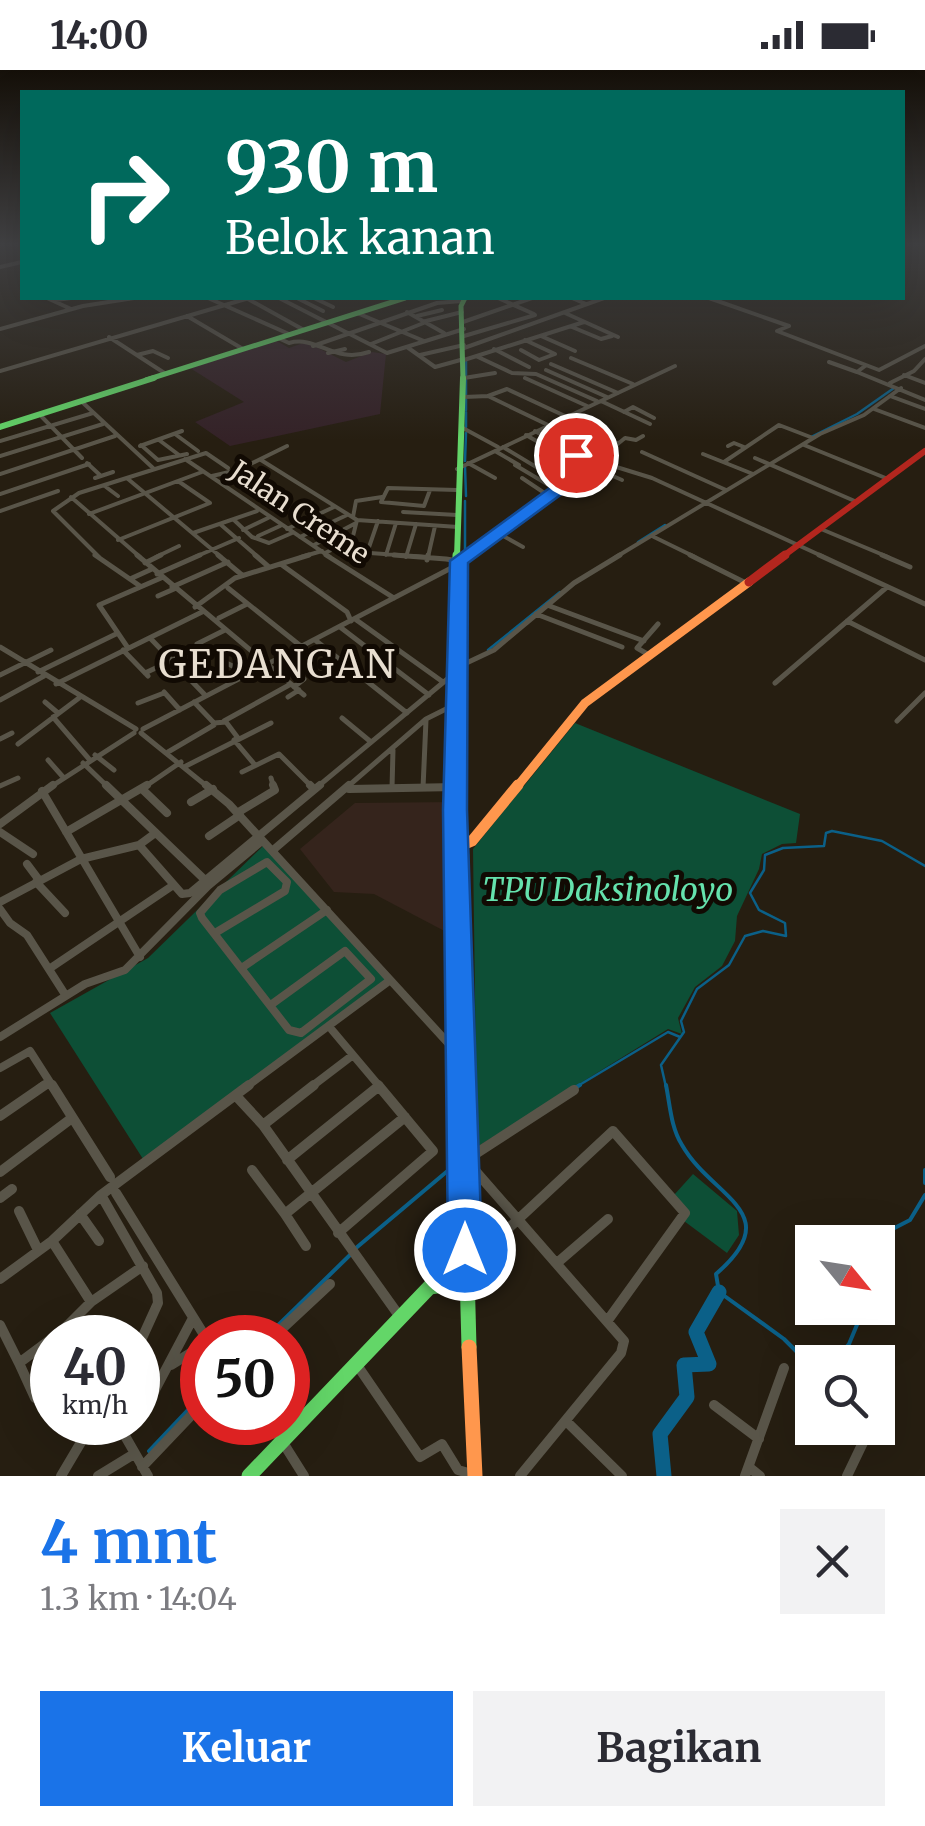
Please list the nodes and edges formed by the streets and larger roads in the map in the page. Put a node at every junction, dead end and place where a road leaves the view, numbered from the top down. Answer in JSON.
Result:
{"nodes":[{"id":1,"x":71,"y":309,"type":"edge"},
{"id":2,"x":207,"y":309,"type":"edge"},
{"id":3,"x":232,"y":309,"type":"edge"},
{"id":4,"x":266,"y":309,"type":"edge"},
{"id":5,"x":300,"y":309,"type":"edge"},
{"id":6,"x":311,"y":309,"type":"edge"},
{"id":7,"x":333,"y":309,"type":"edge"},
{"id":8,"x":372,"y":309,"type":"edge"},
{"id":9,"x":418,"y":309,"type":"edge"},
{"id":10,"x":442,"y":309,"type":"edge"},
{"id":11,"x":505,"y":309,"type":"edge"},
{"id":12,"x":523,"y":309,"type":"edge"},
{"id":13,"x":565,"y":309,"type":"junction"},
{"id":14,"x":573,"y":309,"type":"edge"},
{"id":15,"x":739,"y":309,"type":"edge"},
{"id":16,"x":442,"y":310,"type":"dead end"},
{"id":17,"x":407,"y":312,"type":"junction"},
{"id":18,"x":358,"y":313,"type":"junction"},
{"id":19,"x":535,"y":315,"type":"junction"},
{"id":20,"x":187,"y":316,"type":"dead end"},
{"id":21,"x":416,"y":316,"type":"junction"},
{"id":22,"x":552,"y":316,"type":"junction"},
{"id":23,"x":500,"y":318,"type":"dead end"},
{"id":24,"x":325,"y":319,"type":"junction"},
{"id":25,"x":545,"y":319,"type":"junction"},
{"id":26,"x":560,"y":319,"type":"dead end"},
{"id":27,"x":379,"y":322,"type":"junction"},
{"id":28,"x":425,"y":322,"type":"junction"},
{"id":29,"x":584,"y":322,"type":"junction"},
{"id":30,"x":509,"y":323,"type":"junction"},
{"id":31,"x":528,"y":325,"type":"junction"},
{"id":32,"x":569,"y":326,"type":"junction"},
{"id":33,"x":434,"y":328,"type":"junction"},
{"id":34,"x":493,"y":328,"type":"junction"},
{"id":35,"x":0,"y":329,"type":"edge"},
{"id":36,"x":427,"y":330,"type":"dead end"},
{"id":37,"x":464,"y":331,"type":"edge"},
{"id":38,"x":303,"y":332,"type":"junction"},
{"id":39,"x":403,"y":332,"type":"junction"},
{"id":40,"x":346,"y":334,"type":"junction"},
{"id":41,"x":445,"y":334,"type":"junction"},
{"id":42,"x":500,"y":335,"type":"junction"},
{"id":43,"x":284,"y":336,"type":"junction"},
{"id":44,"x":109,"y":337,"type":"junction"},
{"id":45,"x":315,"y":337,"type":"dead end"},
{"id":46,"x":541,"y":337,"type":"junction"},
{"id":47,"x":385,"y":338,"type":"junction"},
{"id":48,"x":524,"y":340,"type":"junction"},
{"id":49,"x":424,"y":341,"type":"junction"},
{"id":50,"x":370,"y":345,"type":"junction"},
{"id":51,"x":536,"y":345,"type":"junction"},
{"id":52,"x":314,"y":346,"type":"junction"},
{"id":53,"x":925,"y":346,"type":"edge"},
{"id":54,"x":406,"y":347,"type":"junction"},
{"id":55,"x":500,"y":347,"type":"junction"},
{"id":56,"x":243,"y":349,"type":"junction"},
{"id":57,"x":345,"y":349,"type":"dead end"},
{"id":58,"x":494,"y":349,"type":"junction"},
{"id":59,"x":546,"y":350,"type":"junction"},
{"id":60,"x":575,"y":350,"type":"dead end"},
{"id":61,"x":914,"y":351,"type":"junction"},
{"id":62,"x":369,"y":352,"type":"dead end"},
{"id":63,"x":511,"y":352,"type":"dead end"},
{"id":64,"x":328,"y":353,"type":"junction"},
{"id":65,"x":137,"y":355,"type":"junction"},
{"id":66,"x":418,"y":356,"type":"junction"},
{"id":67,"x":530,"y":356,"type":"junction"},
{"id":68,"x":478,"y":357,"type":"junction"},
{"id":69,"x":925,"y":357,"type":"edge"},
{"id":70,"x":168,"y":358,"type":"dead end"},
{"id":71,"x":828,"y":362,"type":"dead end"},
{"id":72,"x":551,"y":364,"type":"dead end"},
{"id":73,"x":566,"y":365,"type":"dead end"},
{"id":74,"x":866,"y":365,"type":"junction"},
{"id":75,"x":590,"y":366,"type":"junction"},
{"id":76,"x":675,"y":366,"type":"dead end"},
{"id":77,"x":529,"y":367,"type":"dead end"},
{"id":78,"x":922,"y":368,"type":"dead end"},
{"id":79,"x":578,"y":370,"type":"dead end"},
{"id":80,"x":0,"y":371,"type":"edge"},
{"id":81,"x":603,"y":372,"type":"junction"},
{"id":82,"x":857,"y":372,"type":"junction"},
{"id":83,"x":165,"y":373,"type":"junction"},
{"id":84,"x":496,"y":373,"type":"dead end"},
{"id":85,"x":536,"y":374,"type":"junction"},
{"id":86,"x":592,"y":376,"type":"dead end"},
{"id":87,"x":464,"y":378,"type":"junction"},
{"id":88,"x":526,"y":378,"type":"dead end"},
{"id":89,"x":617,"y":378,"type":"junction"},
{"id":90,"x":908,"y":378,"type":"junction"},
{"id":91,"x":605,"y":383,"type":"dead end"},
{"id":92,"x":890,"y":383,"type":"junction"},
{"id":93,"x":925,"y":383,"type":"edge"},
{"id":94,"x":634,"y":384,"type":"junction"},
{"id":95,"x":903,"y":389,"type":"junction"},
{"id":96,"x":618,"y":393,"type":"junction"},
{"id":97,"x":520,"y":394,"type":"junction"},
{"id":98,"x":488,"y":396,"type":"junction"},
{"id":99,"x":889,"y":396,"type":"junction"},
{"id":100,"x":464,"y":397,"type":"junction"},
{"id":101,"x":608,"y":398,"type":"junction"},
{"id":102,"x":924,"y":398,"type":"edge"},
{"id":103,"x":82,"y":400,"type":"junction"},
{"id":104,"x":531,"y":400,"type":"junction"},
{"id":105,"x":501,"y":402,"type":"junction"},
{"id":106,"x":599,"y":402,"type":"junction"},
{"id":107,"x":543,"y":406,"type":"junction"},
{"id":108,"x":588,"y":407,"type":"junction"},
{"id":109,"x":512,"y":408,"type":"junction"},
{"id":110,"x":925,"y":408,"type":"edge"},
{"id":111,"x":872,"y":409,"type":"junction"},
{"id":112,"x":554,"y":411,"type":"junction"},
{"id":113,"x":624,"y":412,"type":"junction"},
{"id":114,"x":93,"y":413,"type":"dead end"},
{"id":115,"x":524,"y":414,"type":"junction"},
{"id":116,"x":42,"y":417,"type":"dead end"},
{"id":117,"x":566,"y":417,"type":"junction"},
{"id":118,"x":654,"y":418,"type":"dead end"},
{"id":119,"x":536,"y":420,"type":"junction"},
{"id":120,"x":103,"y":424,"type":"dead end"},
{"id":121,"x":650,"y":424,"type":"dead end"},
{"id":122,"x":548,"y":425,"type":"junction"},
{"id":123,"x":0,"y":426,"type":"edge"},
{"id":124,"x":50,"y":426,"type":"junction"},
{"id":125,"x":462,"y":427,"type":"junction"},
{"id":126,"x":759,"y":428,"type":"dead end"},
{"id":127,"x":925,"y":428,"type":"edge"},
{"id":128,"x":770,"y":430,"type":"junction"},
{"id":129,"x":535,"y":431,"type":"junction"},
{"id":130,"x":526,"y":435,"type":"junction"},
{"id":131,"x":115,"y":436,"type":"dead end"},
{"id":132,"x":642,"y":436,"type":"dead end"},
{"id":133,"x":62,"y":437,"type":"junction"},
{"id":134,"x":603,"y":437,"type":"dead end"},
{"id":135,"x":811,"y":437,"type":"junction"},
{"id":136,"x":158,"y":440,"type":"junction"},
{"id":137,"x":485,"y":440,"type":"junction"},
{"id":138,"x":0,"y":442,"type":"edge"},
{"id":139,"x":618,"y":444,"type":"junction"},
{"id":140,"x":802,"y":445,"type":"junction"},
{"id":141,"x":137,"y":446,"type":"junction"},
{"id":142,"x":287,"y":446,"type":"dead end"},
{"id":143,"x":728,"y":446,"type":"dead end"},
{"id":144,"x":745,"y":447,"type":"junction"},
{"id":145,"x":499,"y":448,"type":"junction"},
{"id":146,"x":74,"y":449,"type":"junction"},
{"id":147,"x":925,"y":451,"type":"edge"},
{"id":148,"x":642,"y":452,"type":"dead end"},
{"id":149,"x":703,"y":454,"type":"dead end"},
{"id":150,"x":485,"y":455,"type":"junction"},
{"id":151,"x":0,"y":456,"type":"edge"},
{"id":152,"x":181,"y":457,"type":"junction"},
{"id":153,"x":755,"y":458,"type":"dead end"},
{"id":154,"x":261,"y":460,"type":"dead end"},
{"id":155,"x":724,"y":462,"type":"junction"},
{"id":156,"x":89,"y":464,"type":"junction"},
{"id":157,"x":591,"y":465,"type":"junction"},
{"id":158,"x":462,"y":466,"type":"junction"},
{"id":159,"x":769,"y":466,"type":"junction"},
{"id":160,"x":228,"y":468,"type":"dead end"},
{"id":161,"x":154,"y":469,"type":"junction"},
{"id":162,"x":113,"y":472,"type":"dead end"},
{"id":163,"x":202,"y":472,"type":"junction"},
{"id":164,"x":0,"y":474,"type":"edge"},
{"id":165,"x":754,"y":474,"type":"junction"},
{"id":166,"x":210,"y":476,"type":"junction"},
{"id":167,"x":128,"y":478,"type":"junction"},
{"id":168,"x":495,"y":478,"type":"dead end"},
{"id":169,"x":522,"y":478,"type":"dead end"},
{"id":170,"x":888,"y":479,"type":"junction"},
{"id":171,"x":85,"y":480,"type":"dead end"},
{"id":172,"x":622,"y":480,"type":"dead end"},
{"id":173,"x":178,"y":481,"type":"junction"},
{"id":174,"x":34,"y":482,"type":"junction"},
{"id":175,"x":561,"y":482,"type":"dead end"},
{"id":176,"x":66,"y":486,"type":"dead end"},
{"id":177,"x":104,"y":486,"type":"junction"},
{"id":178,"x":408,"y":488,"type":"junction"},
{"id":179,"x":96,"y":490,"type":"junction"},
{"id":180,"x":430,"y":490,"type":"junction"},
{"id":181,"x":456,"y":490,"type":"junction"},
{"id":182,"x":556,"y":490,"type":"junction"},
{"id":183,"x":58,"y":491,"type":"dead end"},
{"id":184,"x":727,"y":491,"type":"junction"},
{"id":185,"x":146,"y":493,"type":"junction"},
{"id":186,"x":232,"y":493,"type":"junction"},
{"id":187,"x":0,"y":494,"type":"edge"},
{"id":188,"x":46,"y":495,"type":"junction"},
{"id":189,"x":73,"y":496,"type":"junction"},
{"id":190,"x":118,"y":496,"type":"dead end"},
{"id":191,"x":549,"y":496,"type":"junction"},
{"id":192,"x":382,"y":497,"type":"junction"},
{"id":193,"x":356,"y":501,"type":"junction"},
{"id":194,"x":210,"y":502,"type":"junction"},
{"id":195,"x":857,"y":502,"type":"junction"},
{"id":196,"x":708,"y":503,"type":"junction"},
{"id":197,"x":337,"y":508,"type":"junction"},
{"id":198,"x":403,"y":508,"type":"junction"},
{"id":199,"x":258,"y":510,"type":"junction"},
{"id":200,"x":0,"y":511,"type":"edge"},
{"id":201,"x":90,"y":514,"type":"junction"},
{"id":202,"x":145,"y":517,"type":"dead end"},
{"id":203,"x":176,"y":518,"type":"junction"},
{"id":204,"x":269,"y":518,"type":"junction"},
{"id":205,"x":354,"y":518,"type":"junction"},
{"id":206,"x":234,"y":520,"type":"junction"},
{"id":207,"x":378,"y":521,"type":"junction"},
{"id":208,"x":457,"y":521,"type":"junction"},
{"id":209,"x":396,"y":523,"type":"junction"},
{"id":210,"x":219,"y":524,"type":"junction"},
{"id":211,"x":416,"y":524,"type":"junction"},
{"id":212,"x":157,"y":525,"type":"junction"},
{"id":213,"x":435,"y":526,"type":"junction"},
{"id":214,"x":243,"y":530,"type":"junction"},
{"id":215,"x":821,"y":530,"type":"junction"},
{"id":216,"x":290,"y":531,"type":"junction"},
{"id":217,"x":497,"y":532,"type":"junction"},
{"id":218,"x":193,"y":533,"type":"junction"},
{"id":219,"x":258,"y":536,"type":"junction"},
{"id":220,"x":239,"y":538,"type":"junction"},
{"id":221,"x":654,"y":538,"type":"dead end"},
{"id":222,"x":118,"y":540,"type":"junction"},
{"id":223,"x":313,"y":545,"type":"junction"},
{"id":224,"x":179,"y":546,"type":"dead end"},
{"id":225,"x":799,"y":546,"type":"junction"},
{"id":226,"x":523,"y":547,"type":"dead end"},
{"id":227,"x":214,"y":550,"type":"junction"},
{"id":228,"x":367,"y":550,"type":"junction"},
{"id":229,"x":324,"y":552,"type":"junction"},
{"id":230,"x":386,"y":556,"type":"junction"},
{"id":231,"x":406,"y":558,"type":"junction"},
{"id":232,"x":428,"y":558,"type":"junction"},
{"id":233,"x":459,"y":559,"type":"junction"},
{"id":234,"x":228,"y":562,"type":"junction"},
{"id":235,"x":338,"y":562,"type":"junction"},
{"id":236,"x":144,"y":563,"type":"junction"},
{"id":237,"x":282,"y":565,"type":"dead end"},
{"id":238,"x":268,"y":567,"type":"junction"},
{"id":239,"x":910,"y":567,"type":"dead end"},
{"id":240,"x":157,"y":574,"type":"junction"},
{"id":241,"x":242,"y":575,"type":"junction"},
{"id":242,"x":130,"y":579,"type":"junction"},
{"id":243,"x":746,"y":583,"type":"junction"},
{"id":244,"x":140,"y":586,"type":"junction"},
{"id":245,"x":887,"y":587,"type":"junction"},
{"id":246,"x":173,"y":588,"type":"junction"},
{"id":247,"x":228,"y":588,"type":"dead end"},
{"id":248,"x":158,"y":596,"type":"dead end"},
{"id":249,"x":394,"y":598,"type":"junction"},
{"id":250,"x":247,"y":604,"type":"junction"},
{"id":251,"x":546,"y":604,"type":"junction"},
{"id":252,"x":925,"y":604,"type":"edge"},
{"id":253,"x":195,"y":606,"type":"junction"},
{"id":254,"x":202,"y":612,"type":"junction"},
{"id":255,"x":535,"y":614,"type":"junction"},
{"id":256,"x":219,"y":618,"type":"dead end"},
{"id":257,"x":353,"y":620,"type":"junction"},
{"id":258,"x":847,"y":621,"type":"junction"},
{"id":259,"x":658,"y":624,"type":"dead end"},
{"id":260,"x":340,"y":627,"type":"junction"},
{"id":261,"x":225,"y":630,"type":"junction"},
{"id":262,"x":118,"y":633,"type":"junction"},
{"id":263,"x":150,"y":638,"type":"junction"},
{"id":264,"x":315,"y":640,"type":"junction"},
{"id":265,"x":644,"y":641,"type":"junction"},
{"id":266,"x":197,"y":644,"type":"dead end"},
{"id":267,"x":622,"y":646,"type":"dead end"},
{"id":268,"x":0,"y":647,"type":"edge"},
{"id":269,"x":302,"y":647,"type":"junction"},
{"id":270,"x":126,"y":649,"type":"junction"},
{"id":271,"x":51,"y":650,"type":"dead end"},
{"id":272,"x":398,"y":650,"type":"junction"},
{"id":273,"x":190,"y":652,"type":"dead end"},
{"id":274,"x":649,"y":655,"type":"junction"},
{"id":275,"x":280,"y":658,"type":"junction"},
{"id":276,"x":218,"y":659,"type":"dead end"},
{"id":277,"x":172,"y":660,"type":"junction"},
{"id":278,"x":381,"y":660,"type":"junction"},
{"id":279,"x":925,"y":660,"type":"edge"},
{"id":280,"x":24,"y":663,"type":"junction"},
{"id":281,"x":267,"y":665,"type":"junction"},
{"id":282,"x":460,"y":670,"type":"junction"},
{"id":283,"x":41,"y":674,"type":"junction"},
{"id":284,"x":249,"y":674,"type":"junction"},
{"id":285,"x":0,"y":675,"type":"edge"},
{"id":286,"x":444,"y":682,"type":"junction"},
{"id":287,"x":774,"y":682,"type":"dead end"},
{"id":288,"x":56,"y":684,"type":"junction"},
{"id":289,"x":297,"y":689,"type":"junction"},
{"id":290,"x":163,"y":691,"type":"joint"},
{"id":291,"x":925,"y":693,"type":"edge"},
{"id":292,"x":428,"y":695,"type":"junction"},
{"id":293,"x":206,"y":696,"type":"junction"},
{"id":294,"x":288,"y":697,"type":"dead end"},
{"id":295,"x":79,"y":698,"type":"junction"},
{"id":296,"x":0,"y":700,"type":"edge"},
{"id":297,"x":45,"y":702,"type":"dead end"},
{"id":298,"x":194,"y":702,"type":"junction"},
{"id":299,"x":138,"y":703,"type":"dead end"},
{"id":300,"x":456,"y":704,"type":"junction"},
{"id":301,"x":180,"y":710,"type":"junction"},
{"id":302,"x":407,"y":714,"type":"junction"},
{"id":303,"x":56,"y":715,"type":"junction"},
{"id":304,"x":342,"y":718,"type":"dead end"},
{"id":305,"x":426,"y":720,"type":"junction"},
{"id":306,"x":220,"y":722,"type":"junction"},
{"id":307,"x":897,"y":722,"type":"dead end"},
{"id":308,"x":271,"y":723,"type":"dead end"},
{"id":309,"x":139,"y":731,"type":"junction"},
{"id":310,"x":12,"y":733,"type":"dead end"},
{"id":311,"x":0,"y":739,"type":"edge"},
{"id":312,"x":236,"y":739,"type":"junction"},
{"id":313,"x":371,"y":742,"type":"junction"},
{"id":314,"x":18,"y":744,"type":"dead end"},
{"id":315,"x":393,"y":749,"type":"junction"},
{"id":316,"x":168,"y":752,"type":"junction"},
{"id":317,"x":89,"y":759,"type":"junction"},
{"id":318,"x":48,"y":760,"type":"dead end"},
{"id":319,"x":183,"y":764,"type":"junction"},
{"id":320,"x":255,"y":764,"type":"junction"},
{"id":321,"x":375,"y":765,"type":"junction"},
{"id":322,"x":392,"y":766,"type":"junction"},
{"id":323,"x":114,"y":770,"type":"dead end"},
{"id":324,"x":242,"y":772,"type":"dead end"},
{"id":325,"x":63,"y":777,"type":"junction"},
{"id":326,"x":18,"y":778,"type":"dead end"},
{"id":327,"x":271,"y":778,"type":"dead end"},
{"id":328,"x":0,"y":786,"type":"edge"},
{"id":329,"x":456,"y":786,"type":"junction"},
{"id":330,"x":314,"y":788,"type":"junction"},
{"id":331,"x":392,"y":788,"type":"junction"},
{"id":332,"x":423,"y":788,"type":"junction"},
{"id":333,"x":142,"y":789,"type":"junction"},
{"id":334,"x":214,"y":789,"type":"junction"},
{"id":335,"x":348,"y":789,"type":"junction"},
{"id":336,"x":42,"y":791,"type":"junction"},
{"id":337,"x":122,"y":802,"type":"junction"},
{"id":338,"x":191,"y":802,"type":"dead end"},
{"id":339,"x":168,"y":813,"type":"dead end"},
{"id":340,"x":238,"y":814,"type":"junction"},
{"id":341,"x":1,"y":821,"type":"edge"},
{"id":342,"x":0,"y":832,"type":"edge"},
{"id":343,"x":66,"y":832,"type":"junction"},
{"id":344,"x":154,"y":834,"type":"junction"},
{"id":345,"x":209,"y":836,"type":"dead end"},
{"id":346,"x":260,"y":838,"type":"junction"},
{"id":347,"x":139,"y":845,"type":"junction"},
{"id":348,"x":458,"y":847,"type":"junction"},
{"id":349,"x":272,"y":851,"type":"junction"},
{"id":350,"x":34,"y":854,"type":"dead end"},
{"id":351,"x":82,"y":859,"type":"junction"},
{"id":352,"x":26,"y":864,"type":"dead end"},
{"id":353,"x":204,"y":880,"type":"junction"},
{"id":354,"x":38,"y":881,"type":"junction"},
{"id":355,"x":172,"y":886,"type":"junction"},
{"id":356,"x":0,"y":906,"type":"edge"},
{"id":357,"x":327,"y":910,"type":"junction"},
{"id":358,"x":66,"y":914,"type":"dead end"},
{"id":359,"x":120,"y":922,"type":"junction"},
{"id":360,"x":215,"y":933,"type":"junction"},
{"id":361,"x":140,"y":957,"type":"junction"},
{"id":362,"x":242,"y":967,"type":"junction"},
{"id":363,"x":49,"y":970,"type":"junction"},
{"id":364,"x":388,"y":980,"type":"junction"},
{"id":365,"x":66,"y":996,"type":"junction"},
{"id":366,"x":272,"y":1004,"type":"junction"},
{"id":367,"x":332,"y":1030,"type":"dead end"},
{"id":368,"x":0,"y":1037,"type":"edge"},
{"id":369,"x":353,"y":1055,"type":"junction"},
{"id":370,"x":462,"y":1058,"type":"junction"},
{"id":371,"x":0,"y":1068,"type":"edge"},
{"id":372,"x":50,"y":1082,"type":"junction"},
{"id":373,"x":379,"y":1086,"type":"junction"},
{"id":374,"x":574,"y":1090,"type":"dead end"},
{"id":375,"x":238,"y":1098,"type":"dead end"},
{"id":376,"x":0,"y":1116,"type":"edge"},
{"id":377,"x":72,"y":1118,"type":"junction"},
{"id":378,"x":405,"y":1118,"type":"junction"},
{"id":379,"x":263,"y":1125,"type":"junction"},
{"id":380,"x":466,"y":1159,"type":"junction"},
{"id":381,"x":286,"y":1160,"type":"junction"},
{"id":382,"x":252,"y":1170,"type":"dead end"},
{"id":383,"x":0,"y":1172,"type":"edge"},
{"id":384,"x":110,"y":1177,"type":"dead end"},
{"id":385,"x":12,"y":1189,"type":"dead end"},
{"id":386,"x":116,"y":1192,"type":"dead end"},
{"id":387,"x":101,"y":1195,"type":"junction"},
{"id":388,"x":312,"y":1195,"type":"junction"},
{"id":389,"x":0,"y":1198,"type":"edge"},
{"id":390,"x":19,"y":1211,"type":"dead end"},
{"id":391,"x":80,"y":1214,"type":"junction"},
{"id":392,"x":285,"y":1214,"type":"junction"},
{"id":393,"x":608,"y":1219,"type":"dead end"},
{"id":394,"x":520,"y":1222,"type":"junction"},
{"id":395,"x":338,"y":1233,"type":"junction"},
{"id":396,"x":52,"y":1240,"type":"junction"},
{"id":397,"x":99,"y":1241,"type":"dead end"},
{"id":398,"x":306,"y":1246,"type":"dead end"},
{"id":399,"x":38,"y":1250,"type":"junction"},
{"id":400,"x":465,"y":1250,"type":"junction"},
{"id":401,"x":557,"y":1264,"type":"junction"},
{"id":402,"x":142,"y":1266,"type":"junction"},
{"id":403,"x":466,"y":1266,"type":"junction"},
{"id":404,"x":0,"y":1279,"type":"edge"},
{"id":405,"x":467,"y":1282,"type":"junction"},
{"id":406,"x":330,"y":1284,"type":"dead end"},
{"id":407,"x":428,"y":1287,"type":"junction"},
{"id":408,"x":91,"y":1302,"type":"junction"},
{"id":409,"x":80,"y":1315,"type":"edge"},
{"id":410,"x":151,"y":1315,"type":"edge"},
{"id":411,"x":192,"y":1315,"type":"edge"},
{"id":412,"x":297,"y":1315,"type":"edge"},
{"id":413,"x":400,"y":1316,"type":"junction"},
{"id":414,"x":608,"y":1320,"type":"junction"},
{"id":415,"x":1,"y":1333,"type":"edge"},
{"id":416,"x":180,"y":1344,"type":"edge"},
{"id":417,"x":30,"y":1356,"type":"edge"},
{"id":418,"x":180,"y":1359,"type":"edge"},
{"id":419,"x":19,"y":1363,"type":"junction"},
{"id":420,"x":356,"y":1364,"type":"junction"},
{"id":421,"x":170,"y":1365,"type":"junction"},
{"id":422,"x":784,"y":1368,"type":"dead end"},
{"id":423,"x":160,"y":1382,"type":"edge"},
{"id":424,"x":30,"y":1386,"type":"edge"},
{"id":425,"x":714,"y":1405,"type":"dead end"},
{"id":426,"x":310,"y":1414,"type":"edge"},
{"id":427,"x":566,"y":1421,"type":"junction"},
{"id":428,"x":180,"y":1430,"type":"edge"},
{"id":429,"x":758,"y":1440,"type":"junction"},
{"id":430,"x":79,"y":1445,"type":"edge"},
{"id":431,"x":130,"y":1445,"type":"edge"},
{"id":432,"x":281,"y":1445,"type":"edge"},
{"id":433,"x":284,"y":1445,"type":"edge"},
{"id":434,"x":862,"y":1445,"type":"edge"},
{"id":435,"x":134,"y":1454,"type":"junction"},
{"id":436,"x":145,"y":1471,"type":"edge"},
{"id":437,"x":747,"y":1471,"type":"edge"},
{"id":438,"x":455,"y":1473,"type":"edge"},
{"id":439,"x":61,"y":1476,"type":"edge"},
{"id":440,"x":98,"y":1476,"type":"edge"},
{"id":441,"x":249,"y":1476,"type":"edge"},
{"id":442,"x":304,"y":1476,"type":"edge"},
{"id":443,"x":475,"y":1476,"type":"edge"},
{"id":444,"x":520,"y":1476,"type":"edge"},
{"id":445,"x":622,"y":1476,"type":"edge"},
{"id":446,"x":760,"y":1476,"type":"edge"},
{"id":447,"x":847,"y":1476,"type":"edge"}],
"edges":[{"from":1,"to":35,"type":"street"},
{"from":2,"to":44,"type":"street"},
{"from":3,"to":43,"type":"street"},
{"from":4,"to":38,"type":"street"},
{"from":5,"to":24,"type":"street"},
{"from":6,"to":24,"type":"street"},
{"from":7,"to":24,"type":"street"},
{"from":8,"to":18,"type":"street"},
{"from":9,"to":17,"type":"street"},
{"from":10,"to":37,"type":"street"},
{"from":11,"to":37,"type":"street"},
{"from":12,"to":19,"type":"street"},
{"from":13,"to":14,"type":"street"},
{"from":13,"to":22,"type":"street"},
{"from":13,"to":29,"type":"street"},
{"from":15,"to":74,"type":"street"},
{"from":16,"to":21,"type":"street"},
{"from":17,"to":21,"type":"street"},
{"from":17,"to":27,"type":"street"},
{"from":18,"to":24,"type":"street"},
{"from":18,"to":27,"type":"street"},
{"from":19,"to":25,"type":"street"},
{"from":19,"to":30,"type":"street"},
{"from":20,"to":56,"type":"street"},
{"from":21,"to":28,"type":"street"},
{"from":22,"to":25,"type":"street"},
{"from":22,"to":26,"type":"street"},
{"from":23,"to":30,"type":"street"},
{"from":24,"to":38,"type":"street"},
{"from":24,"to":40,"type":"street"},
{"from":25,"to":31,"type":"street"},
{"from":25,"to":32,"type":"street"},
{"from":27,"to":39,"type":"street"},
{"from":27,"to":40,"type":"street"},
{"from":28,"to":33,"type":"street"},
{"from":28,"to":37,"type":"street"},
{"from":28,"to":39,"type":"street"},
{"from":29,"to":32,"type":"street"},
{"from":29,"to":32,"type":"street"},
{"from":30,"to":34,"type":"street"},
{"from":31,"to":42,"type":"street"},
{"from":31,"to":46,"type":"street"},
{"from":32,"to":46,"type":"street"},
{"from":33,"to":36,"type":"street"},
{"from":33,"to":41,"type":"street"},
{"from":34,"to":37,"type":"street"},
{"from":34,"to":42,"type":"street"},
{"from":37,"to":41,"type":"street"},
{"from":37,"to":42,"type":"street"},
{"from":37,"to":66,"type":"street"},
{"from":37,"to":66,"type":"street"},
{"from":37,"to":68,"type":"street"},
{"from":37,"to":87,"type":"street"},
{"from":38,"to":43,"type":"street"},
{"from":38,"to":45,"type":"street"},
{"from":38,"to":52,"type":"street"},
{"from":39,"to":47,"type":"street"},
{"from":39,"to":49,"type":"street"},
{"from":40,"to":50,"type":"street"},
{"from":40,"to":52,"type":"street"},
{"from":41,"to":49,"type":"street"},
{"from":43,"to":56,"type":"street"},
{"from":44,"to":65,"type":"street"},
{"from":44,"to":80,"type":"street"},
{"from":46,"to":48,"type":"street"},
{"from":46,"to":60,"type":"street"},
{"from":47,"to":50,"type":"street"},
{"from":47,"to":54,"type":"street"},
{"from":48,"to":51,"type":"street"},
{"from":48,"to":55,"type":"street"},
{"from":49,"to":54,"type":"street"},
{"from":50,"to":54,"type":"street"},
{"from":51,"to":59,"type":"street"},
{"from":51,"to":67,"type":"street"},
{"from":52,"to":64,"type":"street"},
{"from":53,"to":61,"type":"street"},
{"from":54,"to":66,"type":"street"},
{"from":55,"to":58,"type":"street"},
{"from":55,"to":63,"type":"street"},
{"from":56,"to":83,"type":"street"},
{"from":57,"to":64,"type":"street"},
{"from":58,"to":68,"type":"street"},
{"from":58,"to":77,"type":"street"},
{"from":59,"to":67,"type":"street"},
{"from":59,"to":67,"type":"street"},
{"from":61,"to":69,"type":"street"},
{"from":61,"to":74,"type":"street"},
{"from":62,"to":64,"type":"street"},
{"from":65,"to":70,"type":"street"},
{"from":65,"to":83,"type":"street"},
{"from":68,"to":85,"type":"street"},
{"from":69,"to":90,"type":"street"},
{"from":71,"to":82,"type":"street"},
{"from":72,"to":96,"type":"street"},
{"from":73,"to":75,"type":"street"},
{"from":74,"to":82,"type":"street"},
{"from":75,"to":79,"type":"street"},
{"from":75,"to":81,"type":"street"},
{"from":76,"to":94,"type":"street"},
{"from":78,"to":90,"type":"street"},
{"from":81,"to":86,"type":"street"},
{"from":81,"to":89,"type":"street"},
{"from":82,"to":92,"type":"street"},
{"from":83,"to":103,"type":"street"},
{"from":84,"to":87,"type":"street"},
{"from":85,"to":101,"type":"street"},
{"from":85,"to":106,"type":"street"},
{"from":87,"to":100,"type":"street"},
{"from":88,"to":108,"type":"street"},
{"from":89,"to":91,"type":"street"},
{"from":89,"to":94,"type":"street"},
{"from":90,"to":92,"type":"street"},
{"from":90,"to":93,"type":"street"},
{"from":90,"to":95,"type":"street"},
{"from":92,"to":95,"type":"street"},
{"from":94,"to":96,"type":"street"},
{"from":95,"to":99,"type":"street"},
{"from":95,"to":102,"type":"street"},
{"from":96,"to":101,"type":"street"},
{"from":97,"to":98,"type":"street"},
{"from":97,"to":104,"type":"street"},
{"from":97,"to":105,"type":"street"},
{"from":98,"to":100,"type":"street"},
{"from":98,"to":105,"type":"street"},
{"from":99,"to":110,"type":"street"},
{"from":99,"to":111,"type":"street"},
{"from":100,"to":125,"type":"street"},
{"from":101,"to":106,"type":"street"},
{"from":103,"to":123,"type":"street"},
{"from":103,"to":141,"type":"street"},
{"from":104,"to":107,"type":"street"},
{"from":104,"to":109,"type":"street"},
{"from":105,"to":109,"type":"street"},
{"from":106,"to":108,"type":"street"},
{"from":106,"to":113,"type":"street"},
{"from":107,"to":112,"type":"street"},
{"from":107,"to":115,"type":"street"},
{"from":108,"to":117,"type":"street"},
{"from":109,"to":115,"type":"street"},
{"from":111,"to":127,"type":"street"},
{"from":111,"to":135,"type":"street"},
{"from":112,"to":117,"type":"street"},
{"from":112,"to":119,"type":"street"},
{"from":113,"to":118,"type":"street"},
{"from":113,"to":121,"type":"street"},
{"from":114,"to":124,"type":"street"},
{"from":115,"to":119,"type":"street"},
{"from":116,"to":124,"type":"street"},
{"from":117,"to":122,"type":"street"},
{"from":119,"to":122,"type":"street"},
{"from":120,"to":133,"type":"street"},
{"from":122,"to":129,"type":"street"},
{"from":124,"to":133,"type":"street"},
{"from":124,"to":138,"type":"street"},
{"from":125,"to":137,"type":"street"},
{"from":125,"to":158,"type":"street"},
{"from":126,"to":128,"type":"street"},
{"from":128,"to":135,"type":"street"},
{"from":128,"to":144,"type":"street"},
{"from":129,"to":130,"type":"street"},
{"from":129,"to":157,"type":"street"},
{"from":130,"to":145,"type":"street"},
{"from":130,"to":157,"type":"street"},
{"from":131,"to":146,"type":"street"},
{"from":132,"to":139,"type":"street"},
{"from":133,"to":146,"type":"street"},
{"from":133,"to":151,"type":"street"},
{"from":134,"to":139,"type":"street"},
{"from":135,"to":140,"type":"street"},
{"from":136,"to":141,"type":"street"},
{"from":136,"to":152,"type":"street","name":"Jalan Creme"},
{"from":136,"to":152,"type":"street"},
{"from":137,"to":145,"type":"street"},
{"from":137,"to":150,"type":"street"},
{"from":139,"to":157,"type":"street"},
{"from":140,"to":159,"type":"street"},
{"from":140,"to":170,"type":"street"},
{"from":141,"to":152,"type":"street"},
{"from":141,"to":161,"type":"street"},
{"from":142,"to":166,"type":"street"},
{"from":143,"to":144,"type":"street"},
{"from":144,"to":155,"type":"street"},
{"from":145,"to":150,"type":"street"},
{"from":145,"to":175,"type":"street"},
{"from":145,"to":182,"type":"street"},
{"from":146,"to":156,"type":"street"},
{"from":146,"to":164,"type":"street"},
{"from":147,"to":170,"type":"street"},
{"from":148,"to":184,"type":"street"},
{"from":149,"to":155,"type":"street"},
{"from":150,"to":158,"type":"street"},
{"from":152,"to":160,"type":"street"},
{"from":152,"to":161,"type":"street"},
{"from":152,"to":163,"type":"street","name":"Jalan Creme"},
{"from":153,"to":159,"type":"street"},
{"from":154,"to":197,"type":"street"},
{"from":155,"to":165,"type":"street"},
{"from":156,"to":162,"type":"street"},
{"from":156,"to":174,"type":"street"},
{"from":157,"to":172,"type":"street"},
{"from":157,"to":182,"type":"street"},
{"from":157,"to":196,"type":"street"},
{"from":158,"to":168,"type":"street"},
{"from":158,"to":181,"type":"street"},
{"from":159,"to":165,"type":"street"},
{"from":159,"to":195,"type":"street"},
{"from":161,"to":167,"type":"street"},
{"from":163,"to":166,"type":"street","name":"Jalan Creme"},
{"from":163,"to":173,"type":"street"},
{"from":165,"to":184,"type":"street"},
{"from":166,"to":186,"type":"street","name":"Jalan Creme"},
{"from":167,"to":177,"type":"street"},
{"from":167,"to":185,"type":"street"},
{"from":169,"to":191,"type":"street"},
{"from":170,"to":195,"type":"street"},
{"from":171,"to":179,"type":"street"},
{"from":173,"to":185,"type":"street"},
{"from":173,"to":194,"type":"street"},
{"from":174,"to":187,"type":"street"},
{"from":174,"to":188,"type":"street"},
{"from":176,"to":189,"type":"street"},
{"from":177,"to":179,"type":"street"},
{"from":177,"to":190,"type":"street"},
{"from":178,"to":180,"type":"street"},
{"from":178,"to":192,"type":"street"},
{"from":178,"to":198,"type":"street"},
{"from":179,"to":189,"type":"street"},
{"from":180,"to":181,"type":"street"},
{"from":180,"to":198,"type":"street"},
{"from":181,"to":208,"type":"street"},
{"from":182,"to":191,"type":"street"},
{"from":183,"to":188,"type":"street"},
{"from":184,"to":196,"type":"street"},
{"from":185,"to":201,"type":"street"},
{"from":185,"to":203,"type":"street"},
{"from":186,"to":194,"type":"street"},
{"from":186,"to":199,"type":"street","name":"Jalan Creme"},
{"from":188,"to":200,"type":"street"},
{"from":189,"to":201,"type":"street"},
{"from":189,"to":242,"type":"street"},
{"from":191,"to":217,"type":"street"},
{"from":192,"to":193,"type":"street"},
{"from":192,"to":198,"type":"street"},
{"from":193,"to":197,"type":"street"},
{"from":193,"to":205,"type":"street"},
{"from":194,"to":203,"type":"street"},
{"from":195,"to":215,"type":"street"},
{"from":196,"to":225,"type":"street"},
{"from":196,"to":251,"type":"street"},
{"from":197,"to":205,"type":"street"},
{"from":197,"to":216,"type":"street"},
{"from":198,"to":208,"type":"street"},
{"from":199,"to":204,"type":"street","name":"Jalan Creme"},
{"from":199,"to":206,"type":"street"},
{"from":201,"to":222,"type":"street"},
{"from":202,"to":212,"type":"street"},
{"from":203,"to":212,"type":"street"},
{"from":203,"to":218,"type":"street"},
{"from":204,"to":214,"type":"street"},
{"from":204,"to":216,"type":"street","name":"Jalan Creme"},
{"from":205,"to":207,"type":"street"},
{"from":205,"to":216,"type":"street"},
{"from":205,"to":223,"type":"street"},
{"from":205,"to":229,"type":"street"},
{"from":206,"to":210,"type":"street"},
{"from":206,"to":214,"type":"street"},
{"from":207,"to":209,"type":"street"},
{"from":207,"to":228,"type":"street"},
{"from":208,"to":213,"type":"street"},
{"from":208,"to":233,"type":"street"},
{"from":209,"to":211,"type":"street"},
{"from":209,"to":230,"type":"street"},
{"from":210,"to":218,"type":"street"},
{"from":210,"to":220,"type":"street"},
{"from":211,"to":213,"type":"street"},
{"from":211,"to":231,"type":"street"},
{"from":212,"to":222,"type":"street"},
{"from":213,"to":232,"type":"street"},
{"from":214,"to":219,"type":"street"},
{"from":215,"to":225,"type":"street"},
{"from":215,"to":239,"type":"street"},
{"from":216,"to":219,"type":"street"},
{"from":216,"to":219,"type":"street"},
{"from":216,"to":223,"type":"street","name":"Jalan Creme"},
{"from":217,"to":226,"type":"street"},
{"from":217,"to":233,"type":"street"},
{"from":218,"to":227,"type":"street"},
{"from":220,"to":227,"type":"street"},
{"from":220,"to":238,"type":"street"},
{"from":221,"to":243,"type":"street"},
{"from":222,"to":236,"type":"street"},
{"from":223,"to":229,"type":"street","name":"Jalan Creme"},
{"from":224,"to":236,"type":"street"},
{"from":225,"to":243,"type":"street"},
{"from":225,"to":245,"type":"street"},
{"from":227,"to":234,"type":"street"},
{"from":227,"to":240,"type":"street"},
{"from":228,"to":230,"type":"street"},
{"from":228,"to":235,"type":"street"},
{"from":229,"to":235,"type":"street","name":"Jalan Creme"},
{"from":229,"to":238,"type":"street"},
{"from":230,"to":231,"type":"street"},
{"from":231,"to":232,"type":"street"},
{"from":232,"to":233,"type":"street"},
{"from":233,"to":249,"type":"street"},
{"from":233,"to":282,"type":"street"},
{"from":234,"to":241,"type":"street"},
{"from":234,"to":246,"type":"street"},
{"from":235,"to":249,"type":"street","name":"Jalan Creme"},
{"from":236,"to":240,"type":"street"},
{"from":237,"to":257,"type":"street"},
{"from":238,"to":241,"type":"street"},
{"from":240,"to":242,"type":"street"},
{"from":240,"to":244,"type":"street"},
{"from":240,"to":246,"type":"street"},
{"from":241,"to":253,"type":"street"},
{"from":242,"to":244,"type":"street"},
{"from":243,"to":274,"type":"street"},
{"from":244,"to":262,"type":"street"},
{"from":245,"to":252,"type":"street"},
{"from":245,"to":258,"type":"street"},
{"from":246,"to":248,"type":"street"},
{"from":246,"to":253,"type":"street"},
{"from":247,"to":250,"type":"street"},
{"from":249,"to":257,"type":"street"},
{"from":250,"to":256,"type":"street"},
{"from":250,"to":269,"type":"street"},
{"from":251,"to":255,"type":"street"},
{"from":251,"to":265,"type":"street"},
{"from":253,"to":254,"type":"street"},
{"from":254,"to":261,"type":"street"},
{"from":254,"to":263,"type":"street"},
{"from":255,"to":267,"type":"street"},
{"from":255,"to":282,"type":"street"},
{"from":257,"to":260,"type":"street"},
{"from":257,"to":272,"type":"street"},
{"from":258,"to":279,"type":"street"},
{"from":258,"to":287,"type":"street"},
{"from":259,"to":265,"type":"street"},
{"from":260,"to":264,"type":"street"},
{"from":260,"to":278,"type":"street"},
{"from":261,"to":266,"type":"street"},
{"from":261,"to":281,"type":"street"},
{"from":262,"to":270,"type":"street"},
{"from":262,"to":283,"type":"street"},
{"from":263,"to":270,"type":"street"},
{"from":263,"to":277,"type":"street"},
{"from":264,"to":269,"type":"street"},
{"from":264,"to":302,"type":"street"},
{"from":265,"to":274,"type":"street"},
{"from":268,"to":280,"type":"street"},
{"from":269,"to":275,"type":"street"},
{"from":270,"to":277,"type":"street"},
{"from":270,"to":288,"type":"street"},
{"from":271,"to":280,"type":"street"},
{"from":272,"to":278,"type":"street"},
{"from":272,"to":286,"type":"street"},
{"from":273,"to":277,"type":"street"},
{"from":274,"to":348,"type":"street"},
{"from":275,"to":281,"type":"street"},
{"from":275,"to":289,"type":"street"},
{"from":276,"to":284,"type":"street"},
{"from":277,"to":293,"type":"street"},
{"from":278,"to":292,"type":"street"},
{"from":280,"to":283,"type":"street"},
{"from":280,"to":285,"type":"street"},
{"from":281,"to":284,"type":"street"},
{"from":281,"to":289,"type":"street"},
{"from":282,"to":286,"type":"street"},
{"from":282,"to":300,"type":"street"},
{"from":283,"to":288,"type":"street"},
{"from":283,"to":296,"type":"street"},
{"from":284,"to":293,"type":"street"},
{"from":286,"to":292,"type":"street"},
{"from":288,"to":295,"type":"street"},
{"from":289,"to":294,"type":"street"},
{"from":289,"to":306,"type":"street"},
{"from":290,"to":299,"type":"street"},
{"from":290,"to":301,"type":"street"},
{"from":291,"to":307,"type":"street"},
{"from":292,"to":302,"type":"street"},
{"from":293,"to":298,"type":"street"},
{"from":295,"to":303,"type":"street"},
{"from":295,"to":309,"type":"street"},
{"from":297,"to":303,"type":"street"},
{"from":298,"to":301,"type":"street"},
{"from":298,"to":306,"type":"street"},
{"from":300,"to":305,"type":"street"},
{"from":300,"to":329,"type":"street"},
{"from":301,"to":309,"type":"street"},
{"from":302,"to":313,"type":"street"},
{"from":303,"to":314,"type":"street"},
{"from":303,"to":317,"type":"street"},
{"from":304,"to":313,"type":"street"},
{"from":305,"to":315,"type":"street"},
{"from":305,"to":332,"type":"street"},
{"from":306,"to":312,"type":"street"},
{"from":306,"to":316,"type":"street"},
{"from":308,"to":312,"type":"street"},
{"from":309,"to":316,"type":"street"},
{"from":309,"to":317,"type":"street"},
{"from":310,"to":311,"type":"street"},
{"from":312,"to":319,"type":"street"},
{"from":312,"to":320,"type":"street"},
{"from":313,"to":330,"type":"street"},
{"from":315,"to":321,"type":"street"},
{"from":315,"to":322,"type":"street"},
{"from":316,"to":319,"type":"street"},
{"from":317,"to":323,"type":"street"},
{"from":317,"to":325,"type":"street"},
{"from":317,"to":337,"type":"street"},
{"from":318,"to":325,"type":"street"},
{"from":319,"to":333,"type":"street"},
{"from":319,"to":334,"type":"street"},
{"from":320,"to":324,"type":"street"},
{"from":320,"to":330,"type":"street"},
{"from":321,"to":322,"type":"street"},
{"from":321,"to":335,"type":"street"},
{"from":322,"to":331,"type":"street"},
{"from":325,"to":336,"type":"street"},
{"from":326,"to":328,"type":"street"},
{"from":327,"to":340,"type":"street"},
{"from":329,"to":332,"type":"street"},
{"from":329,"to":348,"type":"street"},
{"from":330,"to":346,"type":"street"},
{"from":331,"to":332,"type":"street"},
{"from":331,"to":335,"type":"street"},
{"from":333,"to":337,"type":"street"},
{"from":333,"to":339,"type":"street"},
{"from":334,"to":338,"type":"street"},
{"from":334,"to":340,"type":"street"},
{"from":335,"to":349,"type":"street"},
{"from":336,"to":341,"type":"street"},
{"from":336,"to":343,"type":"street"},
{"from":337,"to":343,"type":"street"},
{"from":337,"to":344,"type":"street"},
{"from":340,"to":345,"type":"street"},
{"from":340,"to":346,"type":"street"},
{"from":342,"to":350,"type":"street"},
{"from":343,"to":351,"type":"street"},
{"from":344,"to":347,"type":"street"},
{"from":344,"to":353,"type":"street"},
{"from":346,"to":349,"type":"street"},
{"from":346,"to":353,"type":"street"},
{"from":346,"to":361,"type":"street"},
{"from":347,"to":351,"type":"street"},
{"from":347,"to":355,"type":"street"},
{"from":348,"to":370,"type":"street"},
{"from":349,"to":357,"type":"street"},
{"from":351,"to":354,"type":"street"},
{"from":351,"to":359,"type":"street"},
{"from":352,"to":354,"type":"street"},
{"from":353,"to":355,"type":"street"},
{"from":354,"to":356,"type":"street"},
{"from":354,"to":358,"type":"street"},
{"from":355,"to":359,"type":"street"},
{"from":356,"to":363,"type":"street"},
{"from":357,"to":362,"type":"street"},
{"from":357,"to":364,"type":"street"},
{"from":359,"to":361,"type":"street"},
{"from":359,"to":363,"type":"street"},
{"from":360,"to":360,"type":"street"},
{"from":360,"to":362,"type":"street"},
{"from":361,"to":365,"type":"street"},
{"from":362,"to":366,"type":"street"},
{"from":363,"to":365,"type":"street"},
{"from":364,"to":370,"type":"street"},
{"from":364,"to":387,"type":"street"},
{"from":365,"to":368,"type":"street"},
{"from":366,"to":366,"type":"street"},
{"from":367,"to":369,"type":"street"},
{"from":369,"to":373,"type":"street"},
{"from":369,"to":379,"type":"street"},
{"from":370,"to":380,"type":"street"},
{"from":371,"to":372,"type":"street"},
{"from":372,"to":376,"type":"street"},
{"from":372,"to":377,"type":"street"},
{"from":373,"to":378,"type":"street"},
{"from":373,"to":381,"type":"street"},
{"from":374,"to":380,"type":"street"},
{"from":375,"to":379,"type":"street"},
{"from":377,"to":383,"type":"street"},
{"from":377,"to":384,"type":"street"},
{"from":378,"to":388,"type":"street"},
{"from":378,"to":395,"type":"street"},
{"from":379,"to":381,"type":"street"},
{"from":380,"to":394,"type":"street"},
{"from":380,"to":400,"type":"street"},
{"from":381,"to":388,"type":"street"},
{"from":382,"to":392,"type":"street"},
{"from":385,"to":389,"type":"street"},
{"from":386,"to":411,"type":"street"},
{"from":387,"to":391,"type":"street"},
{"from":387,"to":402,"type":"street"},
{"from":388,"to":392,"type":"street"},
{"from":388,"to":395,"type":"street"},
{"from":390,"to":399,"type":"street"},
{"from":391,"to":396,"type":"street"},
{"from":391,"to":397,"type":"street"},
{"from":392,"to":398,"type":"street"},
{"from":393,"to":401,"type":"street"},
{"from":394,"to":401,"type":"street"},
{"from":394,"to":403,"type":"street"},
{"from":394,"to":414,"type":"street"},
{"from":395,"to":413,"type":"street"},
{"from":396,"to":399,"type":"street"},
{"from":396,"to":408,"type":"street"},
{"from":399,"to":404,"type":"street"},
{"from":400,"to":403,"type":"street"},
{"from":400,"to":407,"type":"street"},
{"from":401,"to":414,"type":"street"},
{"from":402,"to":408,"type":"street"},
{"from":402,"to":410,"type":"street"},
{"from":403,"to":405,"type":"street"},
{"from":405,"to":407,"type":"street"},
{"from":405,"to":443,"type":"street"},
{"from":406,"to":412,"type":"street"},
{"from":407,"to":413,"type":"street"},
{"from":408,"to":409,"type":"street"},
{"from":413,"to":420,"type":"street"},
{"from":414,"to":427,"type":"street"},
{"from":415,"to":419,"type":"street"},
{"from":416,"to":421,"type":"street"},
{"from":417,"to":419,"type":"street"},
{"from":418,"to":421,"type":"street"},
{"from":419,"to":424,"type":"street"},
{"from":420,"to":426,"type":"street"},
{"from":420,"to":438,"type":"street"},
{"from":421,"to":423,"type":"street"},
{"from":422,"to":429,"type":"street"},
{"from":425,"to":429,"type":"street"},
{"from":427,"to":444,"type":"street"},
{"from":427,"to":445,"type":"street"},
{"from":428,"to":436,"type":"street"},
{"from":429,"to":437,"type":"street"},
{"from":430,"to":439,"type":"street"},
{"from":431,"to":435,"type":"street"},
{"from":432,"to":441,"type":"street"},
{"from":433,"to":442,"type":"street"},
{"from":434,"to":447,"type":"street"},
{"from":435,"to":436,"type":"street"},
{"from":435,"to":440,"type":"street"},
{"from":437,"to":446,"type":"street"},
{"from":438,"to":443,"type":"street"}]}
